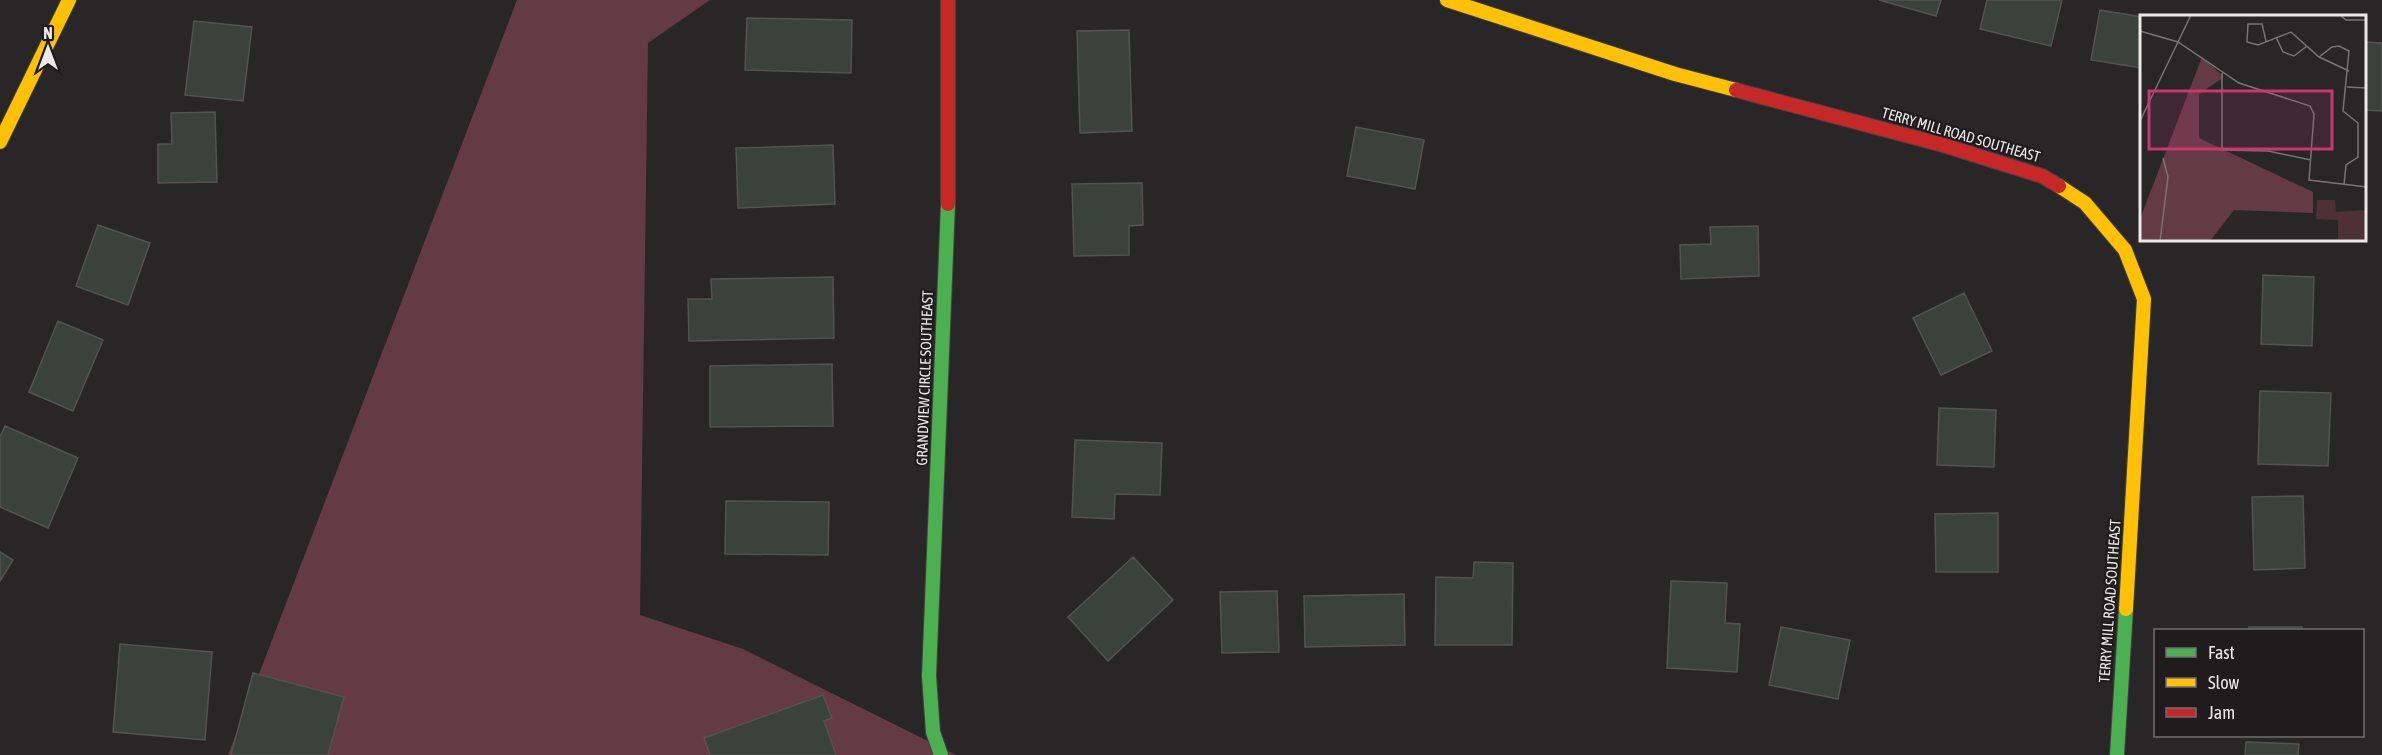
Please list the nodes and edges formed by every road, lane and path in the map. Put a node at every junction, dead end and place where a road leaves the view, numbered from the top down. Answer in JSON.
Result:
{"nodes":[{"id":1,"x":69,"y":0,"type":"edge"},
{"id":2,"x":948,"y":0,"type":"edge"},
{"id":3,"x":1447,"y":0,"type":"edge"},
{"id":4,"x":0,"y":142,"type":"edge"},
{"id":5,"x":941,"y":755,"type":"edge"},
{"id":6,"x":2116,"y":755,"type":"edge"}],
"edges":[{"from":1,"to":4,"type":"street"},
{"from":2,"to":5,"type":"street","name":"GRANDVIEW CIRCLE SOUTHEAST"},
{"from":3,"to":6,"type":"street","name":"TERRY MILL ROAD SOUTHEAST"}]}
